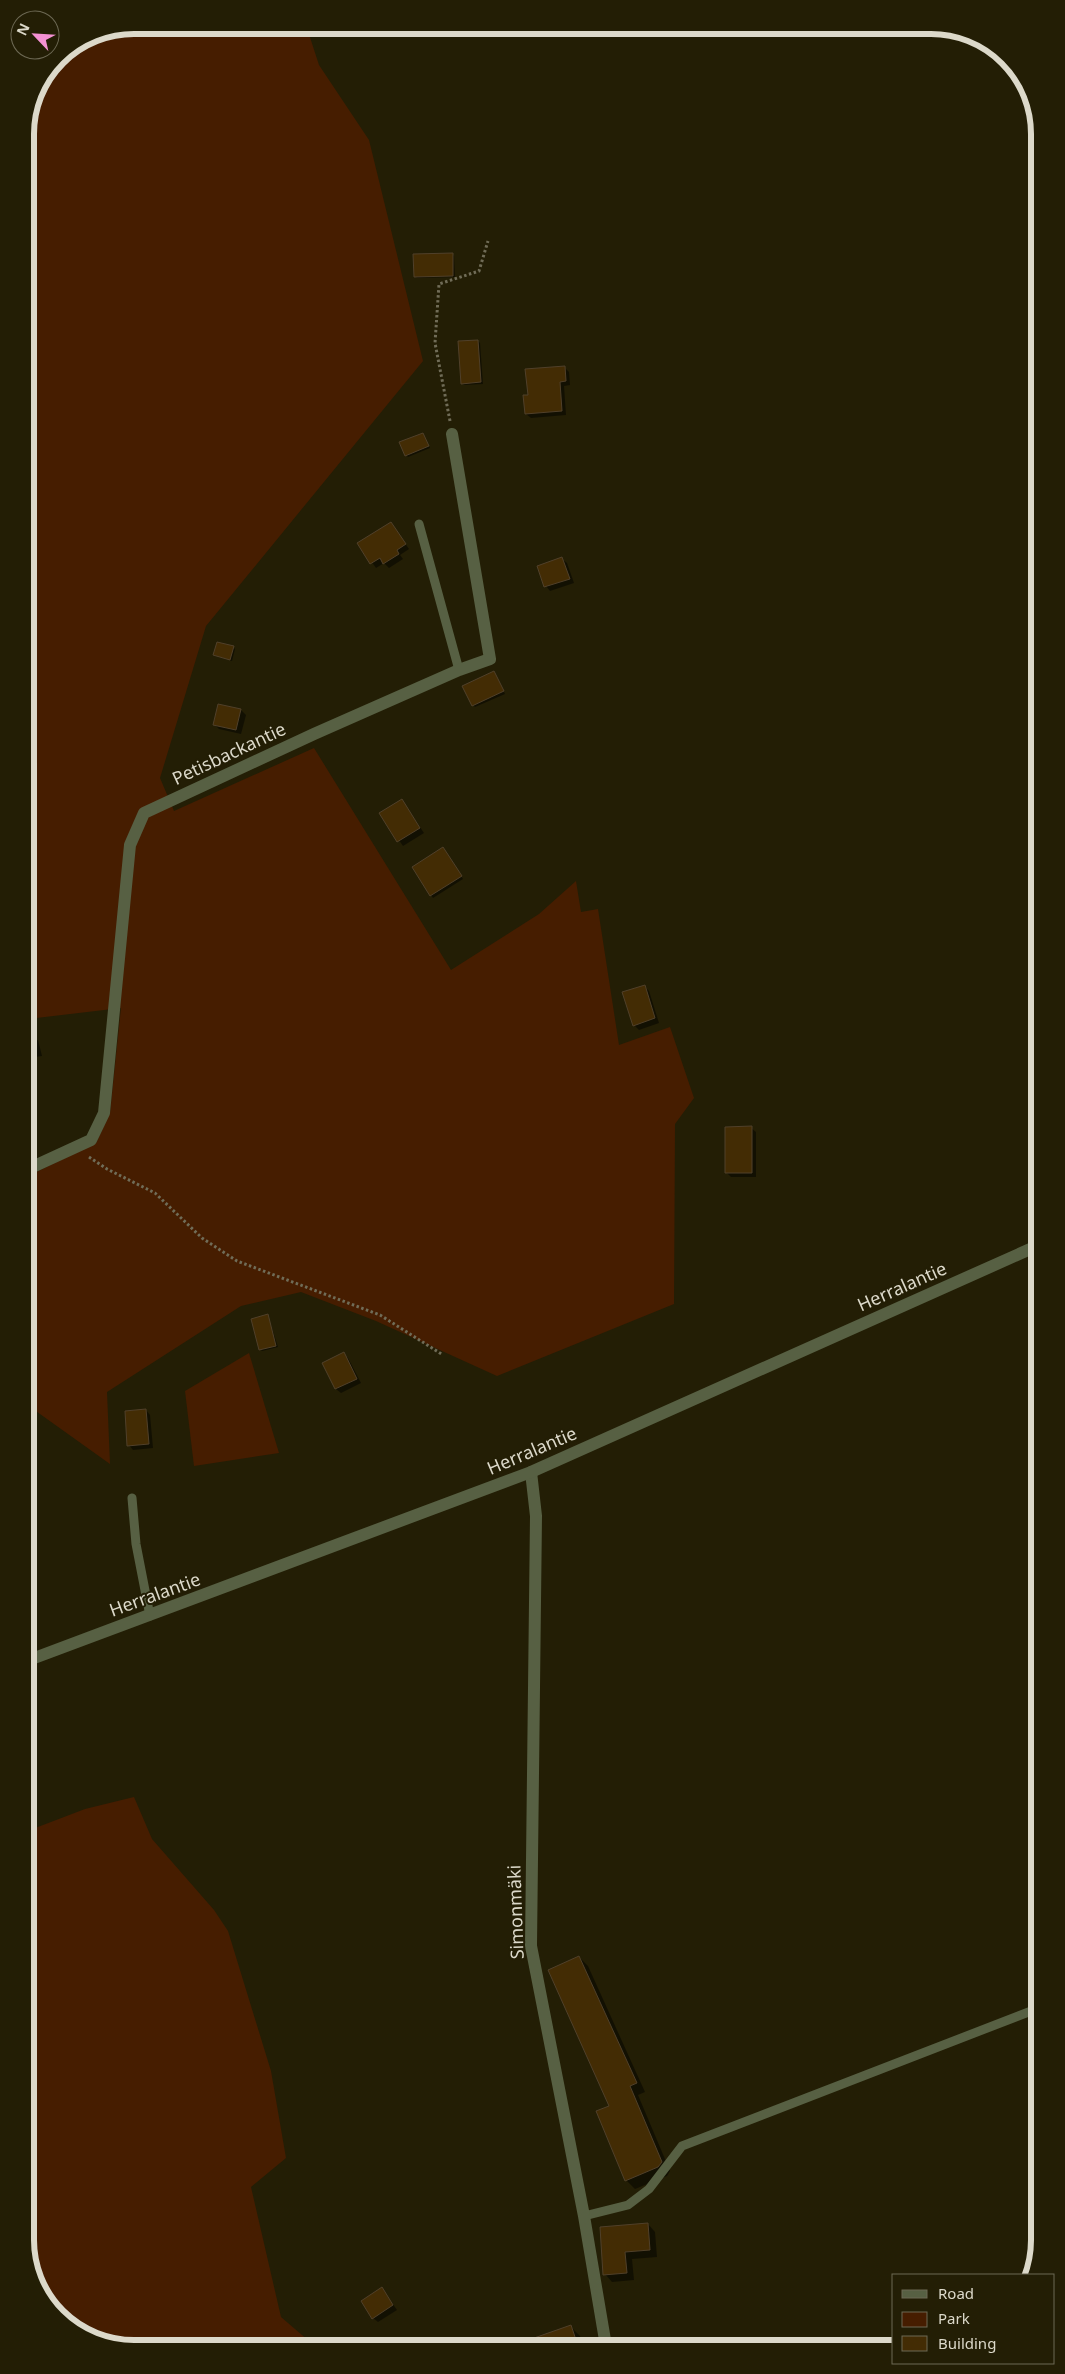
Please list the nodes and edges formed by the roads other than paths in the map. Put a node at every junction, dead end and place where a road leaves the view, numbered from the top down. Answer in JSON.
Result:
{"nodes":[{"id":1,"x":452,"y":434,"type":"road end"},
{"id":2,"x":419,"y":524,"type":"dead end"},
{"id":3,"x":459,"y":670,"type":"junction"},
{"id":4,"x":34,"y":1166,"type":"edge"},
{"id":5,"x":1031,"y":1249,"type":"edge"},
{"id":6,"x":531,"y":1472,"type":"junction"},
{"id":7,"x":132,"y":1498,"type":"dead end"},
{"id":8,"x":150,"y":1616,"type":"junction"},
{"id":9,"x":34,"y":1658,"type":"edge"},
{"id":10,"x":1031,"y":2011,"type":"edge"},
{"id":11,"x":584,"y":2216,"type":"junction"},
{"id":12,"x":605,"y":2340,"type":"edge"}],
"edges":[{"from":1,"to":3,"type":"street","name":"Petisbackantie"},
{"from":2,"to":3,"type":"lane"},
{"from":3,"to":4,"type":"street","name":"Petisbackantie"},
{"from":5,"to":6,"type":"street","name":"Herralantie"},
{"from":6,"to":8,"type":"street","name":"Herralantie"},
{"from":6,"to":11,"type":"street","name":"Simonmäki"},
{"from":7,"to":8,"type":"lane"},
{"from":8,"to":9,"type":"street","name":"Herralantie"},
{"from":10,"to":11,"type":"lane"},
{"from":11,"to":12,"type":"street","name":"Simonmäki"}]}
